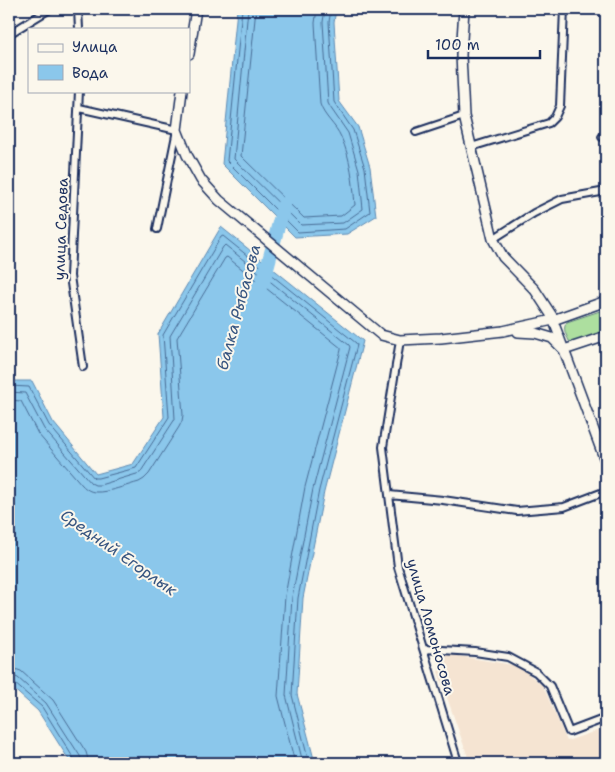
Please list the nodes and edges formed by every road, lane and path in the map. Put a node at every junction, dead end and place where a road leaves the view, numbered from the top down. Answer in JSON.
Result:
{"nodes":[{"id":1,"x":50,"y":9,"type":"edge"},
{"id":2,"x":78,"y":9,"type":"edge"},
{"id":3,"x":196,"y":9,"type":"edge"},
{"id":4,"x":464,"y":9,"type":"edge"},
{"id":5,"x":564,"y":9,"type":"edge"},
{"id":6,"x":9,"y":23,"type":"edge"},
{"id":7,"x":17,"y":28,"type":"junction"},
{"id":8,"x":79,"y":28,"type":"edge"},
{"id":9,"x":9,"y":34,"type":"edge"},
{"id":10,"x":190,"y":48,"type":"edge"},
{"id":11,"x":79,"y":92,"type":"edge"},
{"id":12,"x":182,"y":92,"type":"edge"},
{"id":13,"x":78,"y":108,"type":"junction"},
{"id":14,"x":464,"y":116,"type":"junction"},
{"id":15,"x":177,"y":130,"type":"junction"},
{"id":16,"x":416,"y":132,"type":"dead end"},
{"id":17,"x":471,"y":147,"type":"junction"},
{"id":18,"x":606,"y":191,"type":"edge"},
{"id":19,"x":156,"y":229,"type":"dead end"},
{"id":20,"x":493,"y":239,"type":"junction"},
{"id":21,"x":606,"y":301,"type":"edge"},
{"id":22,"x":553,"y":320,"type":"junction"},
{"id":23,"x":503,"y":332,"type":"junction"},
{"id":24,"x":606,"y":336,"type":"edge"},
{"id":25,"x":400,"y":340,"type":"junction"},
{"id":26,"x":564,"y":350,"type":"junction"},
{"id":27,"x":83,"y":367,"type":"dead end"},
{"id":28,"x":606,"y":463,"type":"edge"},
{"id":29,"x":606,"y":491,"type":"edge"},
{"id":30,"x":389,"y":495,"type":"junction"},
{"id":31,"x":424,"y":649,"type":"junction"},
{"id":32,"x":606,"y":718,"type":"edge"},
{"id":33,"x":460,"y":763,"type":"edge"}],
"edges":[{"from":1,"to":7,"type":"street"},
{"from":2,"to":8,"type":"street"},
{"from":3,"to":10,"type":"main road"},
{"from":4,"to":14,"type":"main road"},
{"from":5,"to":17,"type":"street"},
{"from":6,"to":7,"type":"street"},
{"from":7,"to":9,"type":"street"},
{"from":11,"to":13,"type":"street","name":"улица Седова"},
{"from":12,"to":15,"type":"main road"},
{"from":13,"to":15,"type":"street"},
{"from":13,"to":27,"type":"street","name":"улица Седова"},
{"from":14,"to":16,"type":"street"},
{"from":14,"to":17,"type":"main road"},
{"from":15,"to":19,"type":"street"},
{"from":15,"to":25,"type":"main road"},
{"from":17,"to":20,"type":"main road"},
{"from":18,"to":20,"type":"street"},
{"from":20,"to":22,"type":"main road"},
{"from":21,"to":22,"type":"main road"},
{"from":22,"to":23,"type":"main road"},
{"from":22,"to":26,"type":"street"},
{"from":23,"to":25,"type":"main road"},
{"from":23,"to":26,"type":"main road"},
{"from":24,"to":26,"type":"main road"},
{"from":25,"to":30,"type":"street","name":"улица Ломоносова"},
{"from":26,"to":28,"type":"main road"},
{"from":29,"to":30,"type":"street"},
{"from":30,"to":31,"type":"street","name":"улица Ломоносова"},
{"from":31,"to":32,"type":"street"},
{"from":31,"to":33,"type":"street","name":"улица Ломоносова"}]}
